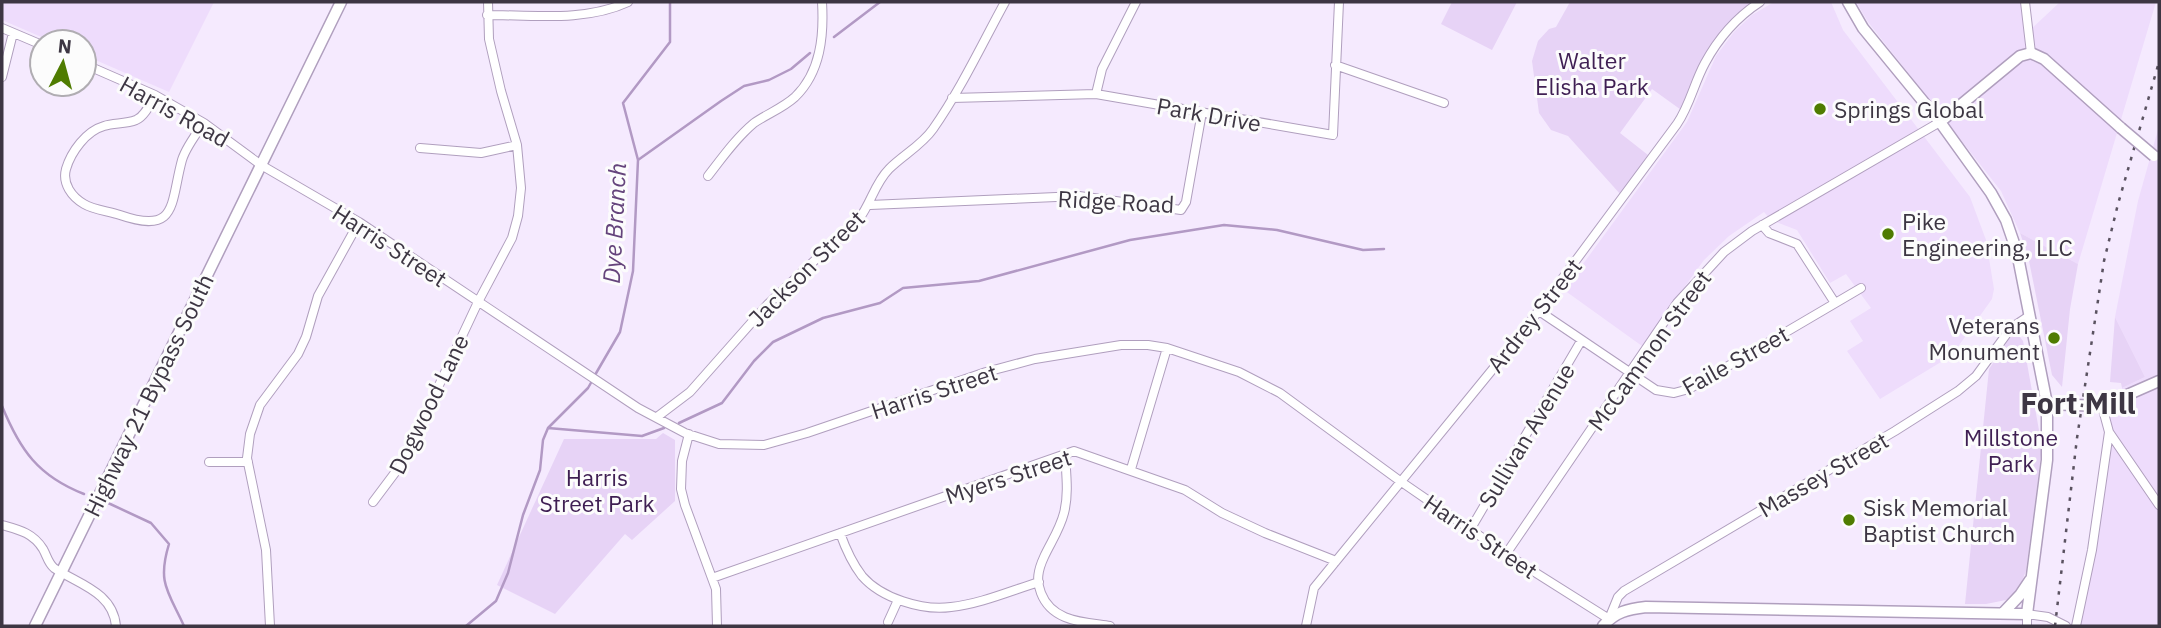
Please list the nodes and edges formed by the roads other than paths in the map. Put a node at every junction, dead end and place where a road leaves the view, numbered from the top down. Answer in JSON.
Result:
{"nodes":[{"id":1,"x":341,"y":2,"type":"edge"},
{"id":2,"x":488,"y":2,"type":"edge"},
{"id":3,"x":628,"y":2,"type":"edge"},
{"id":4,"x":821,"y":2,"type":"edge"},
{"id":5,"x":1004,"y":2,"type":"edge"},
{"id":6,"x":1136,"y":2,"type":"edge"},
{"id":7,"x":1339,"y":2,"type":"edge"},
{"id":8,"x":1760,"y":2,"type":"edge"},
{"id":9,"x":1848,"y":2,"type":"edge"},
{"id":10,"x":2025,"y":2,"type":"edge"},
{"id":11,"x":487,"y":15,"type":"junction"},
{"id":12,"x":2,"y":28,"type":"edge"},
{"id":13,"x":13,"y":33,"type":"junction"},
{"id":14,"x":28,"y":39,"type":"edge"},
{"id":15,"x":2031,"y":53,"type":"junction"},
{"id":16,"x":1335,"y":65,"type":"junction"},
{"id":17,"x":98,"y":70,"type":"edge"},
{"id":18,"x":2,"y":77,"type":"edge"},
{"id":19,"x":1096,"y":94,"type":"junction"},
{"id":20,"x":155,"y":95,"type":"junction"},
{"id":21,"x":952,"y":98,"type":"junction"},
{"id":22,"x":1444,"y":103,"type":"dead end"},
{"id":23,"x":1202,"y":112,"type":"junction"},
{"id":24,"x":1940,"y":122,"type":"junction"},
{"id":25,"x":204,"y":123,"type":"junction"},
{"id":26,"x":517,"y":145,"type":"junction"},
{"id":27,"x":420,"y":148,"type":"dead end"},
{"id":28,"x":2156,"y":159,"type":"edge"},
{"id":29,"x":261,"y":165,"type":"junction"},
{"id":30,"x":708,"y":176,"type":"dead end"},
{"id":31,"x":870,"y":205,"type":"junction"},
{"id":32,"x":359,"y":222,"type":"junction"},
{"id":33,"x":1762,"y":225,"type":"junction"},
{"id":34,"x":1861,"y":288,"type":"dead end"},
{"id":35,"x":478,"y":302,"type":"junction"},
{"id":36,"x":1835,"y":303,"type":"junction"},
{"id":37,"x":1539,"y":311,"type":"junction"},
{"id":38,"x":2029,"y":316,"type":"junction"},
{"id":39,"x":1581,"y":341,"type":"junction"},
{"id":40,"x":1167,"y":348,"type":"junction"},
{"id":41,"x":1628,"y":373,"type":"junction"},
{"id":42,"x":2159,"y":380,"type":"edge"},
{"id":43,"x":2047,"y":404,"type":"junction"},
{"id":44,"x":2102,"y":406,"type":"junction"},
{"id":45,"x":657,"y":417,"type":"junction"},
{"id":46,"x":2109,"y":432,"type":"junction"},
{"id":47,"x":690,"y":435,"type":"junction"},
{"id":48,"x":1065,"y":454,"type":"junction"},
{"id":49,"x":209,"y":461,"type":"dead end"},
{"id":50,"x":248,"y":462,"type":"junction"},
{"id":51,"x":1131,"y":469,"type":"junction"},
{"id":52,"x":1400,"y":481,"type":"junction"},
{"id":53,"x":373,"y":502,"type":"dead end"},
{"id":54,"x":2159,"y":505,"type":"edge"},
{"id":55,"x":2,"y":525,"type":"edge"},
{"id":56,"x":1470,"y":530,"type":"junction"},
{"id":57,"x":840,"y":533,"type":"junction"},
{"id":58,"x":1506,"y":554,"type":"junction"},
{"id":59,"x":1336,"y":561,"type":"junction"},
{"id":60,"x":61,"y":572,"type":"junction"},
{"id":61,"x":2032,"y":575,"type":"junction"},
{"id":62,"x":712,"y":578,"type":"junction"},
{"id":63,"x":1038,"y":582,"type":"junction"},
{"id":64,"x":898,"y":600,"type":"junction"},
{"id":65,"x":2003,"y":613,"type":"junction"},
{"id":66,"x":2027,"y":614,"type":"junction"},
{"id":67,"x":888,"y":622,"type":"dead end"},
{"id":68,"x":1606,"y":623,"type":"edge"},
{"id":69,"x":35,"y":626,"type":"edge"},
{"id":70,"x":116,"y":626,"type":"edge"},
{"id":71,"x":270,"y":626,"type":"edge"},
{"id":72,"x":718,"y":626,"type":"edge"},
{"id":73,"x":1110,"y":626,"type":"edge"},
{"id":74,"x":1306,"y":626,"type":"edge"},
{"id":75,"x":2027,"y":626,"type":"edge"},
{"id":76,"x":2066,"y":626,"type":"edge"},
{"id":77,"x":2076,"y":626,"type":"edge"}],
"edges":[{"from":1,"to":29,"type":"main road","name":"Highway 21 Bypass South"},
{"from":2,"to":11,"type":"street","name":"Dogwood Lane"},
{"from":3,"to":11,"type":"street"},
{"from":4,"to":30,"type":"street"},
{"from":5,"to":21,"type":"street","name":"Jackson Street"},
{"from":6,"to":19,"type":"street"},
{"from":7,"to":16,"type":"street","name":"Park Drive"},
{"from":8,"to":37,"type":"street","name":"Ardrey Street"},
{"from":9,"to":24,"type":"main road"},
{"from":10,"to":15,"type":"street"},
{"from":11,"to":26,"type":"street","name":"Dogwood Lane"},
{"from":12,"to":13,"type":"street"},
{"from":13,"to":14,"type":"street"},
{"from":13,"to":18,"type":"street"},
{"from":15,"to":24,"type":"main road"},
{"from":15,"to":28,"type":"main road","bridge":true},
{"from":16,"to":22,"type":"street"},
{"from":16,"to":23,"type":"street","name":"Park Drive"},
{"from":17,"to":20,"type":"street","name":"Harris Road"},
{"from":19,"to":21,"type":"street","name":"Park Drive"},
{"from":19,"to":23,"type":"street","name":"Park Drive"},
{"from":20,"to":25,"type":"street","name":"Harris Road"},
{"from":20,"to":25,"type":"street"},
{"from":21,"to":31,"type":"street","name":"Jackson Street"},
{"from":23,"to":31,"type":"street","name":"Ridge Road"},
{"from":24,"to":33,"type":"street","name":"McCammon Street"},
{"from":24,"to":38,"type":"main road"},
{"from":25,"to":29,"type":"street","name":"Harris Road"},
{"from":26,"to":27,"type":"street"},
{"from":26,"to":35,"type":"street","name":"Dogwood Lane"},
{"from":29,"to":32,"type":"street","name":"Harris Street"},
{"from":29,"to":60,"type":"main road","name":"Highway 21 Bypass South"},
{"from":31,"to":45,"type":"street","name":"Jackson Street"},
{"from":32,"to":35,"type":"street","name":"Harris Street"},
{"from":32,"to":50,"type":"street"},
{"from":33,"to":36,"type":"street"},
{"from":33,"to":41,"type":"street","name":"McCammon Street"},
{"from":34,"to":36,"type":"street","name":"Faile Street"},
{"from":35,"to":45,"type":"street","name":"Harris Street"},
{"from":35,"to":53,"type":"street","name":"Dogwood Lane"},
{"from":36,"to":41,"type":"street","name":"Faile Street"},
{"from":37,"to":39,"type":"street","name":"Faile Street"},
{"from":37,"to":52,"type":"street","name":"Ardrey Street"},
{"from":38,"to":43,"type":"main road"},
{"from":38,"to":68,"type":"street","name":"Massey Street"},
{"from":39,"to":41,"type":"street","name":"Faile Street"},
{"from":39,"to":56,"type":"street","name":"Sullivan Avenue"},
{"from":40,"to":47,"type":"street","name":"Harris Street"},
{"from":40,"to":51,"type":"street"},
{"from":40,"to":52,"type":"street","name":"Harris Street"},
{"from":41,"to":58,"type":"street","name":"McCammon Street"},
{"from":42,"to":44,"type":"main road"},
{"from":43,"to":44,"type":"main road"},
{"from":43,"to":61,"type":"main road"},
{"from":44,"to":46,"type":"street"},
{"from":45,"to":47,"type":"street","name":"Harris Street"},
{"from":46,"to":54,"type":"street"},
{"from":46,"to":77,"type":"street"},
{"from":47,"to":62,"type":"street"},
{"from":48,"to":51,"type":"street","name":"Myers Street"},
{"from":48,"to":57,"type":"street","name":"Myers Street"},
{"from":48,"to":63,"type":"street"},
{"from":49,"to":50,"type":"street"},
{"from":50,"to":71,"type":"street"},
{"from":51,"to":59,"type":"street","name":"Myers Street"},
{"from":52,"to":56,"type":"street","name":"Harris Street"},
{"from":52,"to":59,"type":"street","name":"Ardrey Street"},
{"from":55,"to":60,"type":"street"},
{"from":56,"to":58,"type":"street","name":"Harris Street"},
{"from":57,"to":62,"type":"street","name":"Myers Street"},
{"from":57,"to":64,"type":"street"},
{"from":58,"to":68,"type":"street","name":"Harris Street"},
{"from":59,"to":74,"type":"street","name":"Ardrey Street"},
{"from":60,"to":69,"type":"main road","name":"Highway 21 Bypass South"},
{"from":60,"to":70,"type":"street"},
{"from":61,"to":65,"type":"main road"},
{"from":61,"to":66,"type":"main road"},
{"from":62,"to":72,"type":"street"},
{"from":63,"to":64,"type":"street"},
{"from":63,"to":73,"type":"street"},
{"from":64,"to":67,"type":"street"},
{"from":65,"to":66,"type":"main road"},
{"from":65,"to":68,"type":"main road"},
{"from":66,"to":75,"type":"street"},
{"from":66,"to":76,"type":"street"}]}
